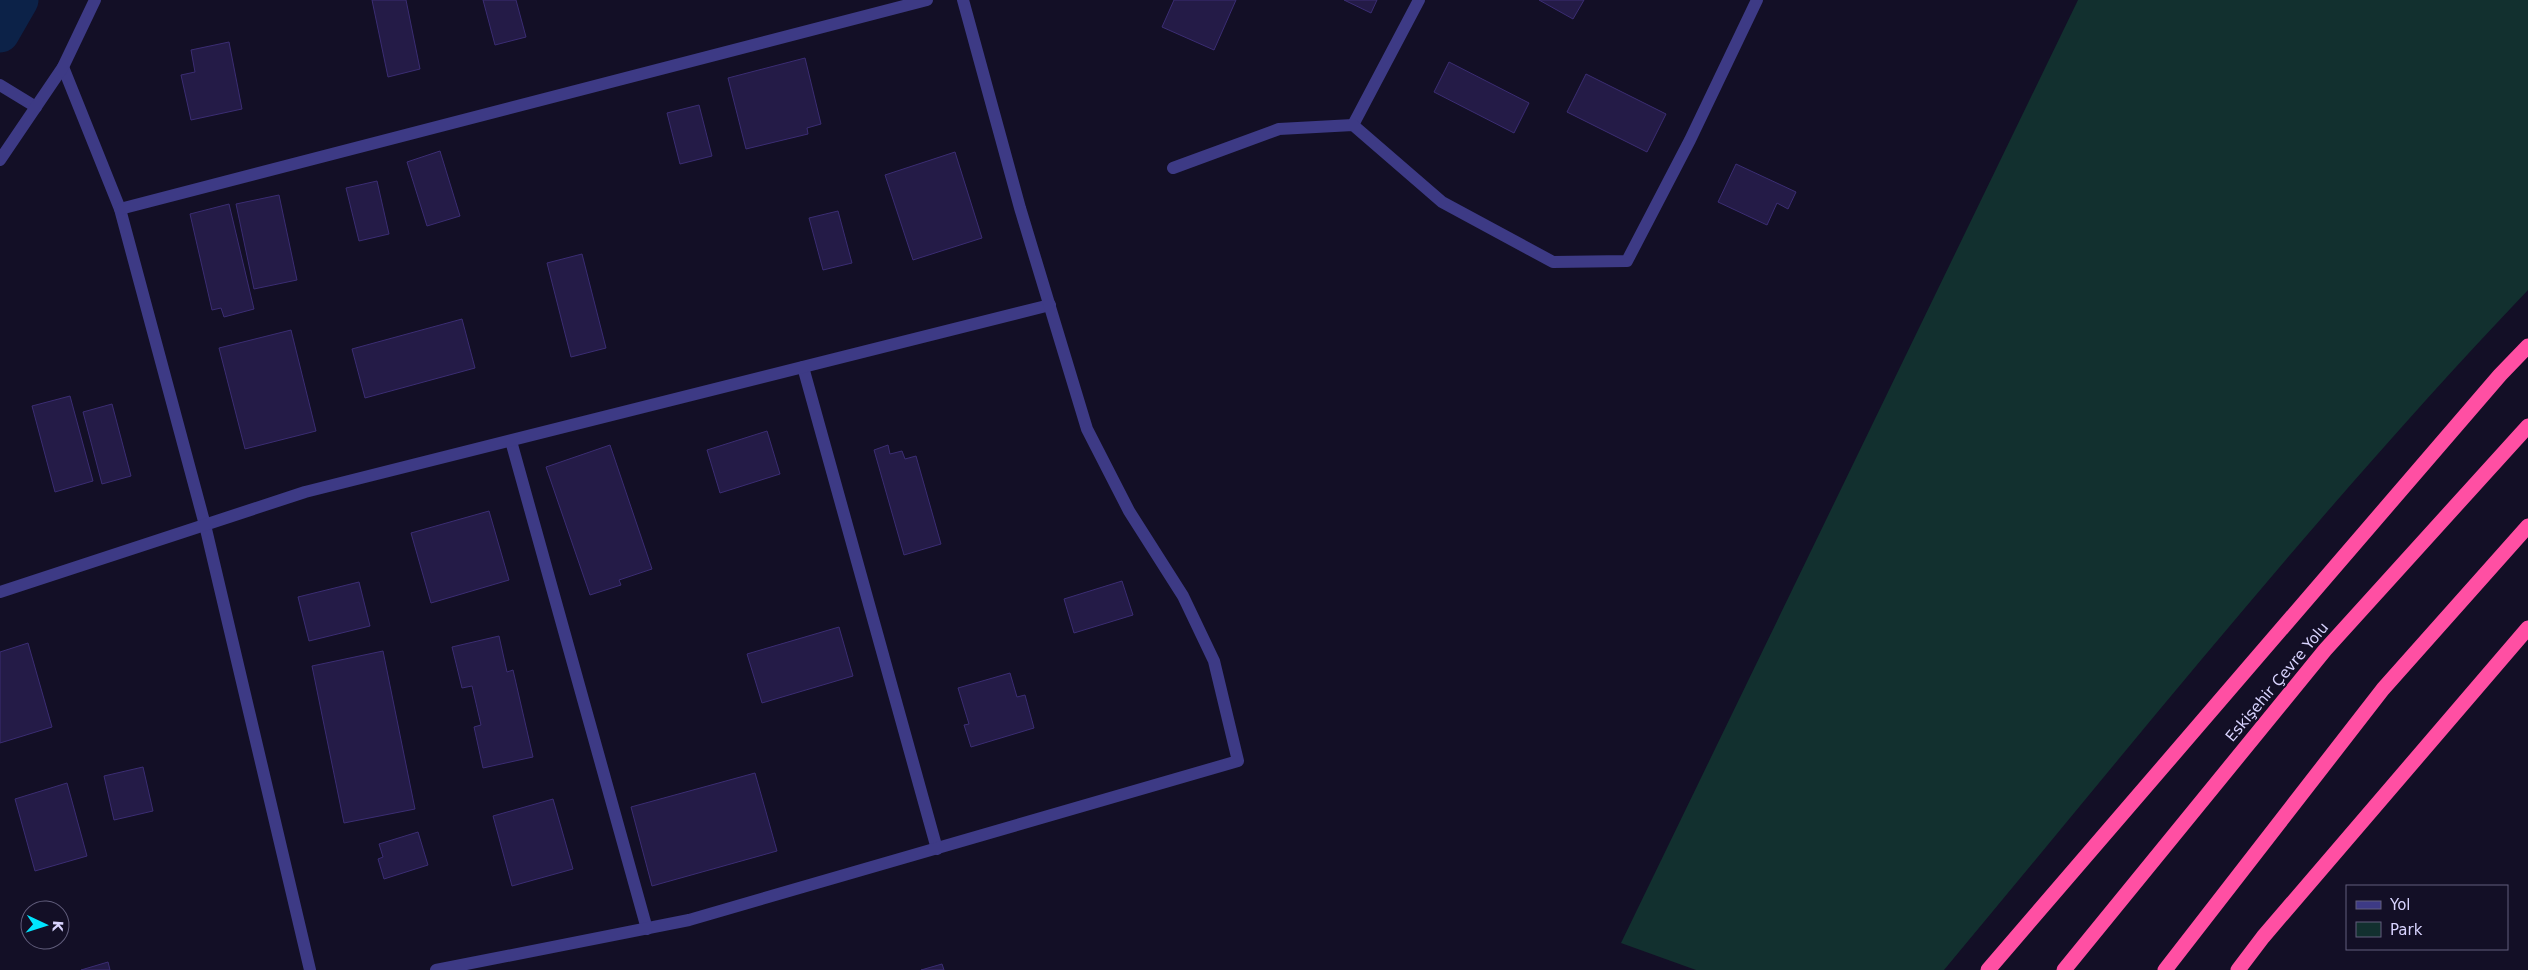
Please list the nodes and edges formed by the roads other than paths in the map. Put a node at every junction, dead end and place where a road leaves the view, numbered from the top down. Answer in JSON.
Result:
{"nodes":[{"id":1,"x":95,"y":0,"type":"edge"},
{"id":2,"x":927,"y":0,"type":"edge"},
{"id":3,"x":963,"y":0,"type":"edge"},
{"id":4,"x":1419,"y":0,"type":"edge"},
{"id":5,"x":1757,"y":0,"type":"edge"},
{"id":6,"x":63,"y":67,"type":"junction"},
{"id":7,"x":0,"y":85,"type":"edge"},
{"id":8,"x":36,"y":107,"type":"junction"},
{"id":9,"x":1353,"y":125,"type":"junction"},
{"id":10,"x":0,"y":160,"type":"edge"},
{"id":11,"x":1172,"y":168,"type":"dead end"},
{"id":12,"x":120,"y":209,"type":"junction"},
{"id":13,"x":1050,"y":305,"type":"junction"},
{"id":14,"x":2528,"y":346,"type":"edge"},
{"id":15,"x":803,"y":367,"type":"junction"},
{"id":16,"x":2528,"y":426,"type":"edge"},
{"id":17,"x":511,"y":441,"type":"junction"},
{"id":18,"x":205,"y":525,"type":"junction"},
{"id":19,"x":2528,"y":526,"type":"edge"},
{"id":20,"x":0,"y":592,"type":"edge"},
{"id":21,"x":2528,"y":628,"type":"edge"},
{"id":22,"x":937,"y":849,"type":"junction"},
{"id":23,"x":647,"y":929,"type":"junction"},
{"id":24,"x":310,"y":970,"type":"edge"},
{"id":25,"x":436,"y":970,"type":"edge"},
{"id":26,"x":1988,"y":970,"type":"edge"},
{"id":27,"x":2064,"y":970,"type":"edge"},
{"id":28,"x":2165,"y":970,"type":"edge"},
{"id":29,"x":2238,"y":970,"type":"edge"}],
"edges":[{"from":1,"to":6,"type":"street"},
{"from":2,"to":12,"type":"street"},
{"from":3,"to":13,"type":"street"},
{"from":4,"to":9,"type":"street"},
{"from":5,"to":9,"type":"street"},
{"from":6,"to":8,"type":"street"},
{"from":6,"to":12,"type":"street"},
{"from":7,"to":8,"type":"street"},
{"from":8,"to":10,"type":"street"},
{"from":9,"to":11,"type":"street"},
{"from":12,"to":18,"type":"street"},
{"from":13,"to":15,"type":"street"},
{"from":13,"to":22,"type":"street"},
{"from":14,"to":26,"type":"highway"},
{"from":15,"to":17,"type":"street"},
{"from":15,"to":22,"type":"street"},
{"from":16,"to":27,"type":"highway","name":"Eskişehir Çevre Yolu"},
{"from":17,"to":18,"type":"street"},
{"from":17,"to":23,"type":"street"},
{"from":18,"to":20,"type":"street"},
{"from":18,"to":24,"type":"street"},
{"from":19,"to":28,"type":"highway"},
{"from":21,"to":29,"type":"highway"},
{"from":22,"to":23,"type":"street"},
{"from":23,"to":25,"type":"street"}]}
